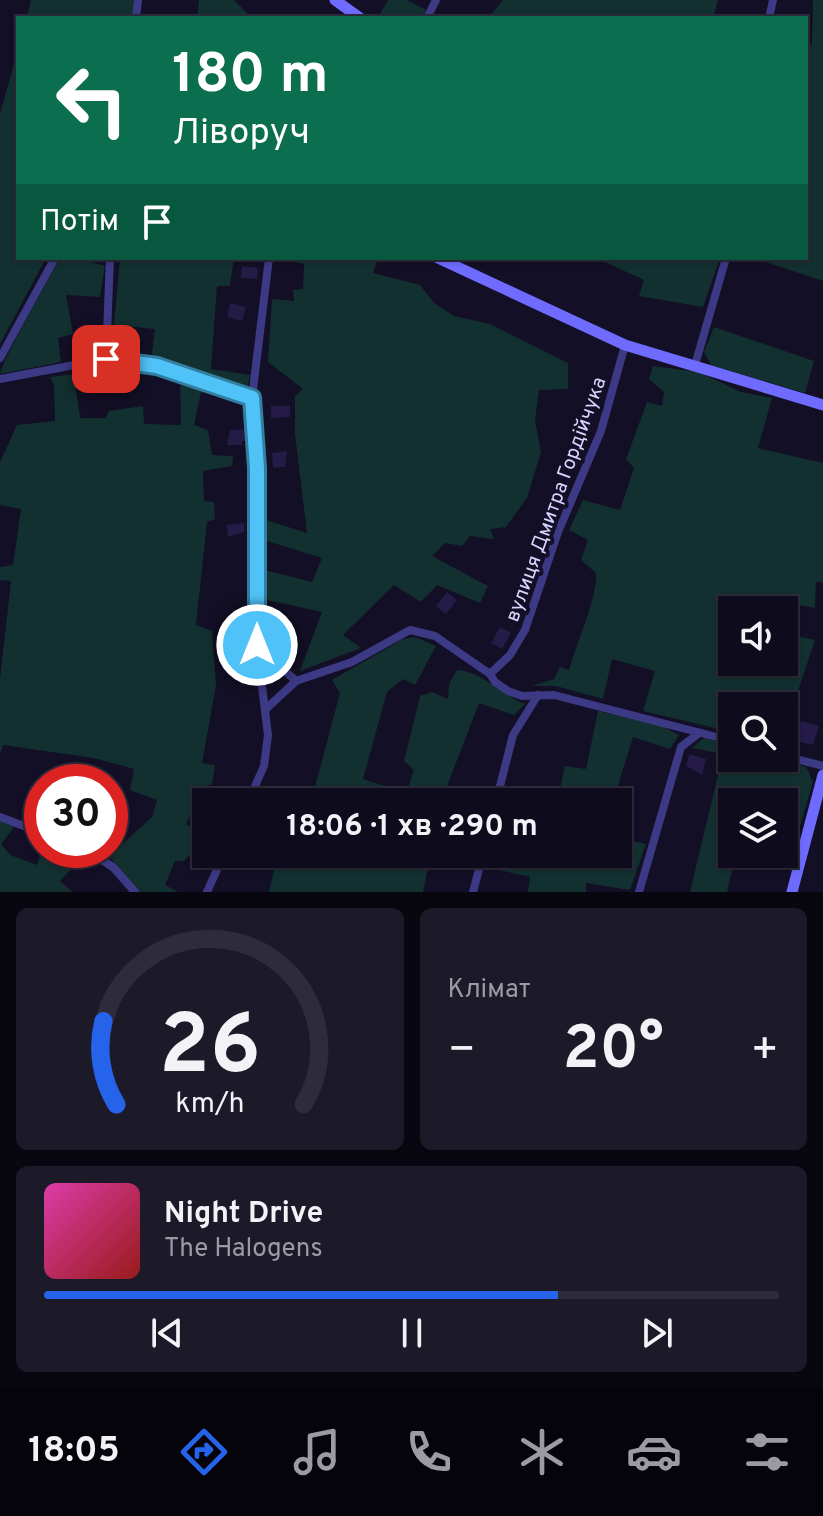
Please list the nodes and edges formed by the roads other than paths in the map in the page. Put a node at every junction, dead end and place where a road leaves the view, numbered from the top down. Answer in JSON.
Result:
{"nodes":[{"id":1,"x":335,"y":0,"type":"edge"},
{"id":2,"x":357,"y":16,"type":"edge"},
{"id":3,"x":54,"y":260,"type":"edge"},
{"id":4,"x":110,"y":260,"type":"edge"},
{"id":5,"x":269,"y":260,"type":"edge"},
{"id":6,"x":442,"y":260,"type":"edge"},
{"id":7,"x":725,"y":260,"type":"edge"},
{"id":8,"x":625,"y":345,"type":"junction"},
{"id":9,"x":0,"y":358,"type":"edge"},
{"id":10,"x":106,"y":359,"type":"junction"},
{"id":11,"x":695,"y":365,"type":"junction"},
{"id":12,"x":0,"y":379,"type":"edge"},
{"id":13,"x":252,"y":398,"type":"junction"},
{"id":14,"x":823,"y":405,"type":"edge"},
{"id":15,"x":257,"y":645,"type":"junction"},
{"id":16,"x":490,"y":674,"type":"junction"},
{"id":17,"x":296,"y":681,"type":"junction"},
{"id":18,"x":538,"y":695,"type":"junction"},
{"id":19,"x":267,"y":708,"type":"junction"},
{"id":20,"x":700,"y":733,"type":"junction"},
{"id":21,"x":718,"y":738,"type":"edge"},
{"id":22,"x":798,"y":760,"type":"edge"},
{"id":23,"x":823,"y":766,"type":"edge"},
{"id":24,"x":823,"y":775,"type":"edge"},
{"id":25,"x":254,"y":788,"type":"edge"},
{"id":26,"x":500,"y":788,"type":"edge"},
{"id":27,"x":0,"y":817,"type":"edge"},
{"id":28,"x":24,"y":826,"type":"edge"},
{"id":29,"x":112,"y":868,"type":"edge"},
{"id":30,"x":218,"y":868,"type":"edge"},
{"id":31,"x":479,"y":868,"type":"edge"},
{"id":32,"x":135,"y":892,"type":"edge"},
{"id":33,"x":207,"y":892,"type":"edge"},
{"id":34,"x":473,"y":892,"type":"edge"},
{"id":35,"x":639,"y":892,"type":"edge"},
{"id":36,"x":792,"y":892,"type":"edge"}],
"edges":[{"from":1,"to":2,"type":"street"},
{"from":3,"to":9,"type":"street"},
{"from":4,"to":10,"type":"street"},
{"from":5,"to":13,"type":"street"},
{"from":6,"to":8,"type":"street"},
{"from":7,"to":11,"type":"street"},
{"from":8,"to":11,"type":"street"},
{"from":8,"to":16,"type":"street","name":"вулиця Дмитра Гордійчука"},
{"from":10,"to":12,"type":"street"},
{"from":10,"to":13,"type":"street"},
{"from":11,"to":14,"type":"street"},
{"from":13,"to":15,"type":"street"},
{"from":15,"to":17,"type":"street"},
{"from":15,"to":19,"type":"street"},
{"from":16,"to":17,"type":"street"},
{"from":16,"to":18,"type":"street"},
{"from":17,"to":19,"type":"street"},
{"from":18,"to":20,"type":"street"},
{"from":18,"to":26,"type":"street"},
{"from":19,"to":25,"type":"street"},
{"from":20,"to":21,"type":"street"},
{"from":20,"to":35,"type":"street"},
{"from":22,"to":23,"type":"street"},
{"from":24,"to":36,"type":"street"},
{"from":27,"to":28,"type":"street"},
{"from":29,"to":32,"type":"street"},
{"from":30,"to":33,"type":"street"},
{"from":31,"to":34,"type":"street"}]}
